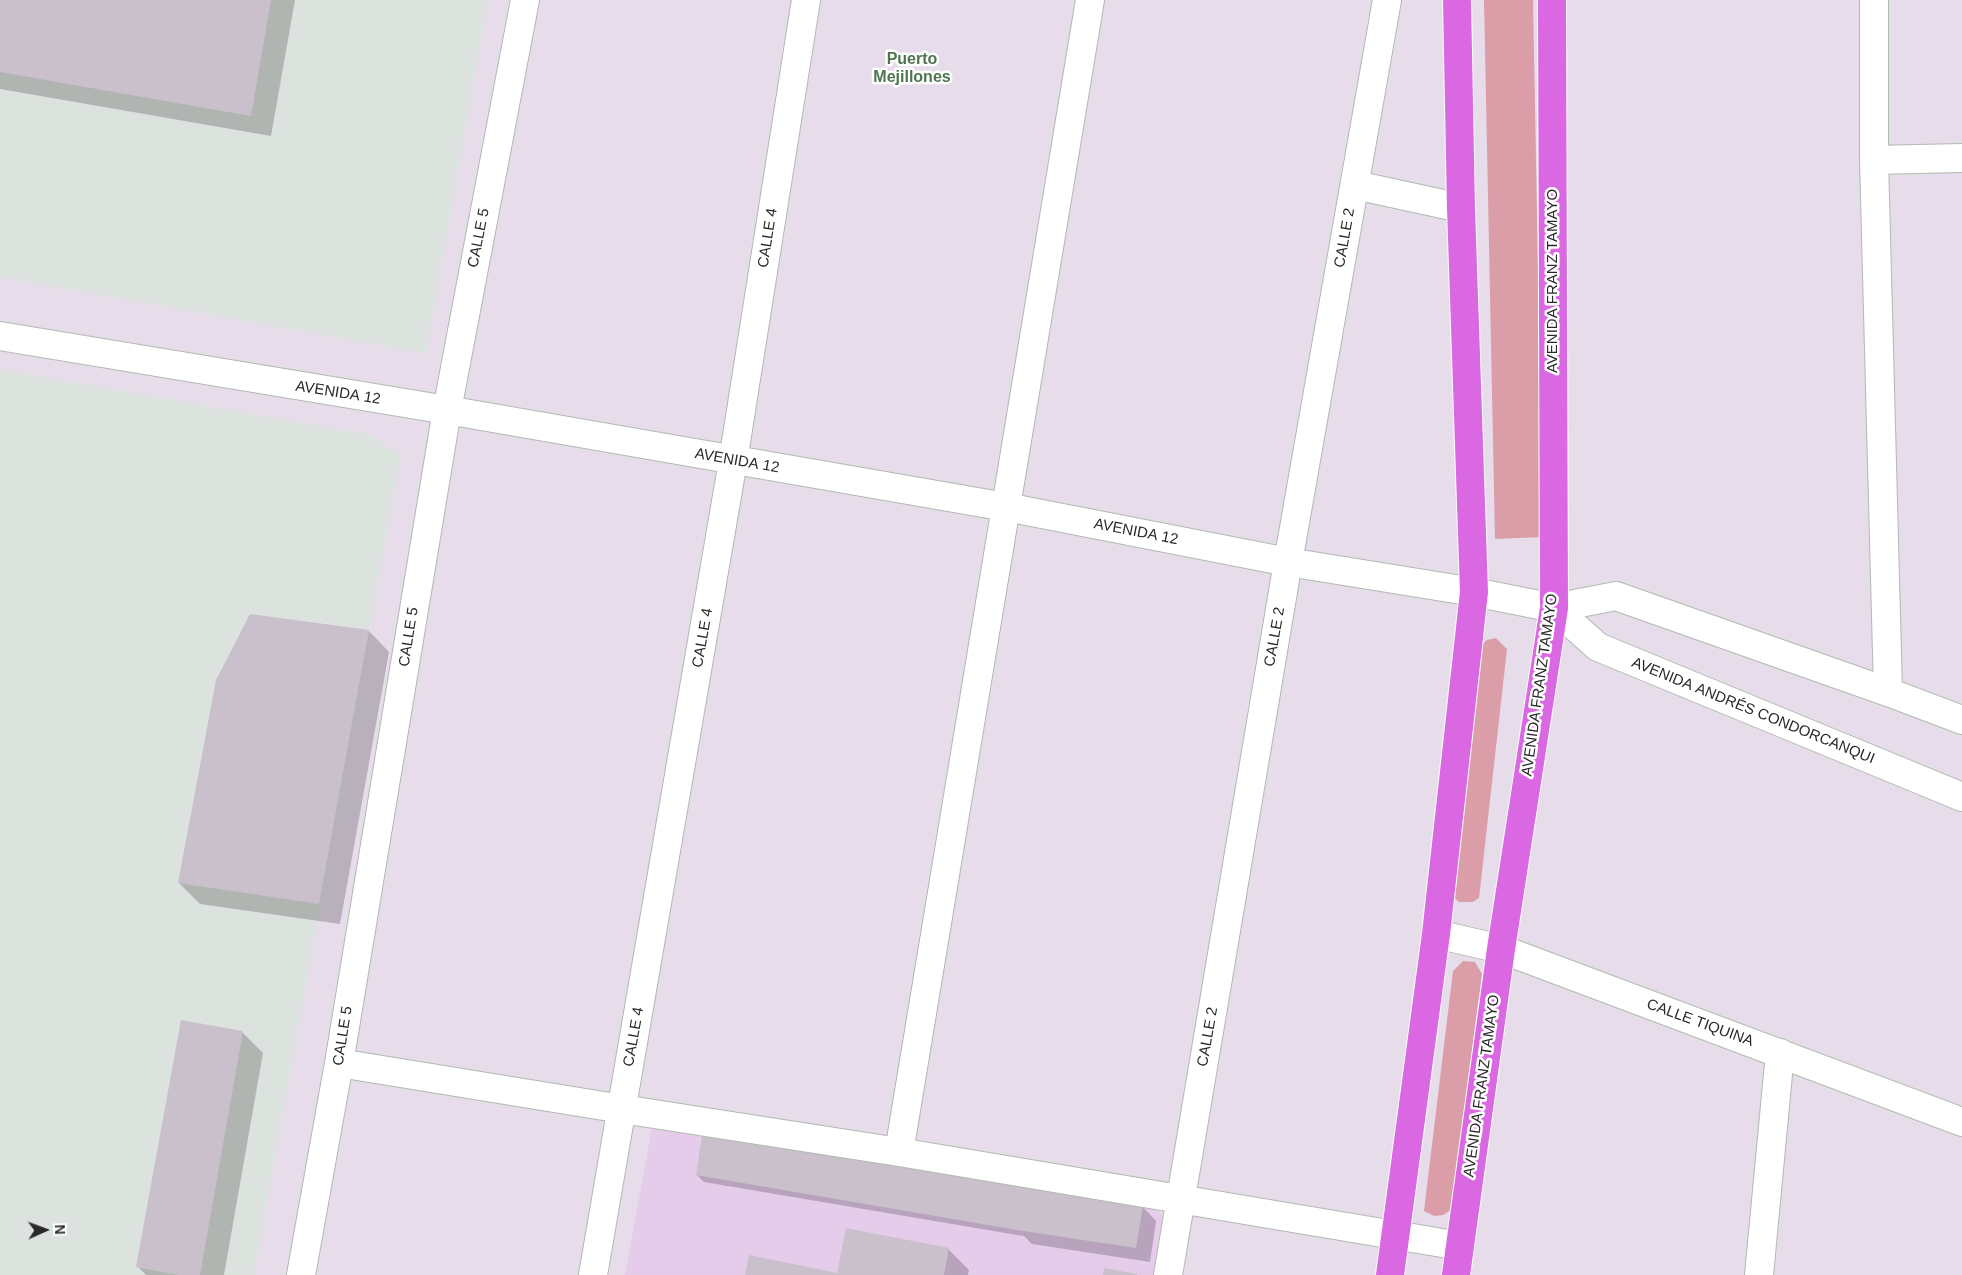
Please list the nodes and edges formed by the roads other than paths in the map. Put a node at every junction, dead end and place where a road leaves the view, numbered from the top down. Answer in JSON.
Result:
{"nodes":[{"id":1,"x":525,"y":0,"type":"edge"},
{"id":2,"x":806,"y":0,"type":"edge"},
{"id":3,"x":1090,"y":0,"type":"edge"},
{"id":4,"x":1387,"y":0,"type":"edge"},
{"id":5,"x":1457,"y":0,"type":"edge"},
{"id":6,"x":1552,"y":0,"type":"edge"},
{"id":7,"x":1874,"y":0,"type":"edge"},
{"id":8,"x":1962,"y":158,"type":"edge"},
{"id":9,"x":1874,"y":160,"type":"junction"},
{"id":10,"x":1355,"y":185,"type":"junction"},
{"id":11,"x":1461,"y":208,"type":"junction"},
{"id":12,"x":0,"y":336,"type":"edge"},
{"id":13,"x":447,"y":410,"type":"junction"},
{"id":14,"x":733,"y":461,"type":"junction"},
{"id":15,"x":1006,"y":506,"type":"junction"},
{"id":16,"x":1288,"y":562,"type":"junction"},
{"id":17,"x":1474,"y":592,"type":"junction"},
{"id":18,"x":1554,"y":608,"type":"junction"},
{"id":19,"x":1888,"y":692,"type":"junction"},
{"id":20,"x":1962,"y":720,"type":"edge"},
{"id":21,"x":1962,"y":797,"type":"edge"},
{"id":22,"x":1436,"y":934,"type":"junction"},
{"id":23,"x":1501,"y":949,"type":"junction"},
{"id":24,"x":1780,"y":1053,"type":"junction"},
{"id":25,"x":339,"y":1063,"type":"junction"},
{"id":26,"x":622,"y":1110,"type":"junction"},
{"id":27,"x":1962,"y":1122,"type":"edge"},
{"id":28,"x":899,"y":1152,"type":"junction"},
{"id":29,"x":1181,"y":1198,"type":"junction"},
{"id":30,"x":1396,"y":1236,"type":"junction"},
{"id":31,"x":1460,"y":1246,"type":"junction"},
{"id":32,"x":301,"y":1275,"type":"edge"},
{"id":33,"x":593,"y":1275,"type":"edge"},
{"id":34,"x":1168,"y":1275,"type":"edge"},
{"id":35,"x":1390,"y":1275,"type":"edge"},
{"id":36,"x":1456,"y":1275,"type":"edge"},
{"id":37,"x":1760,"y":1275,"type":"edge"}],
"edges":[{"from":1,"to":13,"type":"street","name":"CALLE 5"},
{"from":2,"to":14,"type":"street","name":"CALLE 4"},
{"from":3,"to":15,"type":"street"},
{"from":4,"to":10,"type":"street","name":"CALLE 2"},
{"from":5,"to":11,"type":"main road"},
{"from":6,"to":18,"type":"main road","name":"AVENIDA FRANZ TAMAYO"},
{"from":7,"to":9,"type":"street"},
{"from":8,"to":9,"type":"street"},
{"from":9,"to":19,"type":"street"},
{"from":10,"to":11,"type":"street"},
{"from":10,"to":16,"type":"street","name":"CALLE 2"},
{"from":11,"to":17,"type":"main road"},
{"from":12,"to":13,"type":"street","name":"AVENIDA 12"},
{"from":13,"to":14,"type":"street","name":"AVENIDA 12"},
{"from":13,"to":25,"type":"street","name":"CALLE 5"},
{"from":14,"to":15,"type":"street","name":"AVENIDA 12"},
{"from":14,"to":26,"type":"street","name":"CALLE 4"},
{"from":15,"to":16,"type":"street","name":"AVENIDA 12"},
{"from":15,"to":28,"type":"street"},
{"from":16,"to":17,"type":"street","name":"AVENIDA 12"},
{"from":16,"to":29,"type":"street","name":"CALLE 2"},
{"from":17,"to":18,"type":"street"},
{"from":17,"to":22,"type":"main road"},
{"from":18,"to":19,"type":"street"},
{"from":18,"to":21,"type":"street","name":"AVENIDA ANDRÉS CONDORCANQUI"},
{"from":18,"to":23,"type":"main road","name":"AVENIDA FRANZ TAMAYO"},
{"from":19,"to":20,"type":"street"},
{"from":22,"to":23,"type":"street","name":"CALLE TIQUINA"},
{"from":22,"to":30,"type":"main road"},
{"from":23,"to":24,"type":"street","name":"CALLE TIQUINA"},
{"from":23,"to":31,"type":"main road","name":"AVENIDA FRANZ TAMAYO"},
{"from":24,"to":27,"type":"street","name":"CALLE TIQUINA"},
{"from":24,"to":37,"type":"street"},
{"from":25,"to":26,"type":"street"},
{"from":25,"to":32,"type":"street","name":"CALLE 5"},
{"from":26,"to":28,"type":"street"},
{"from":26,"to":33,"type":"street","name":"CALLE 4"},
{"from":28,"to":29,"type":"street"},
{"from":29,"to":30,"type":"street"},
{"from":29,"to":34,"type":"street","name":"CALLE 2"},
{"from":30,"to":31,"type":"street"},
{"from":30,"to":35,"type":"main road"},
{"from":31,"to":36,"type":"main road","name":"AVENIDA FRANZ TAMAYO"}]}
